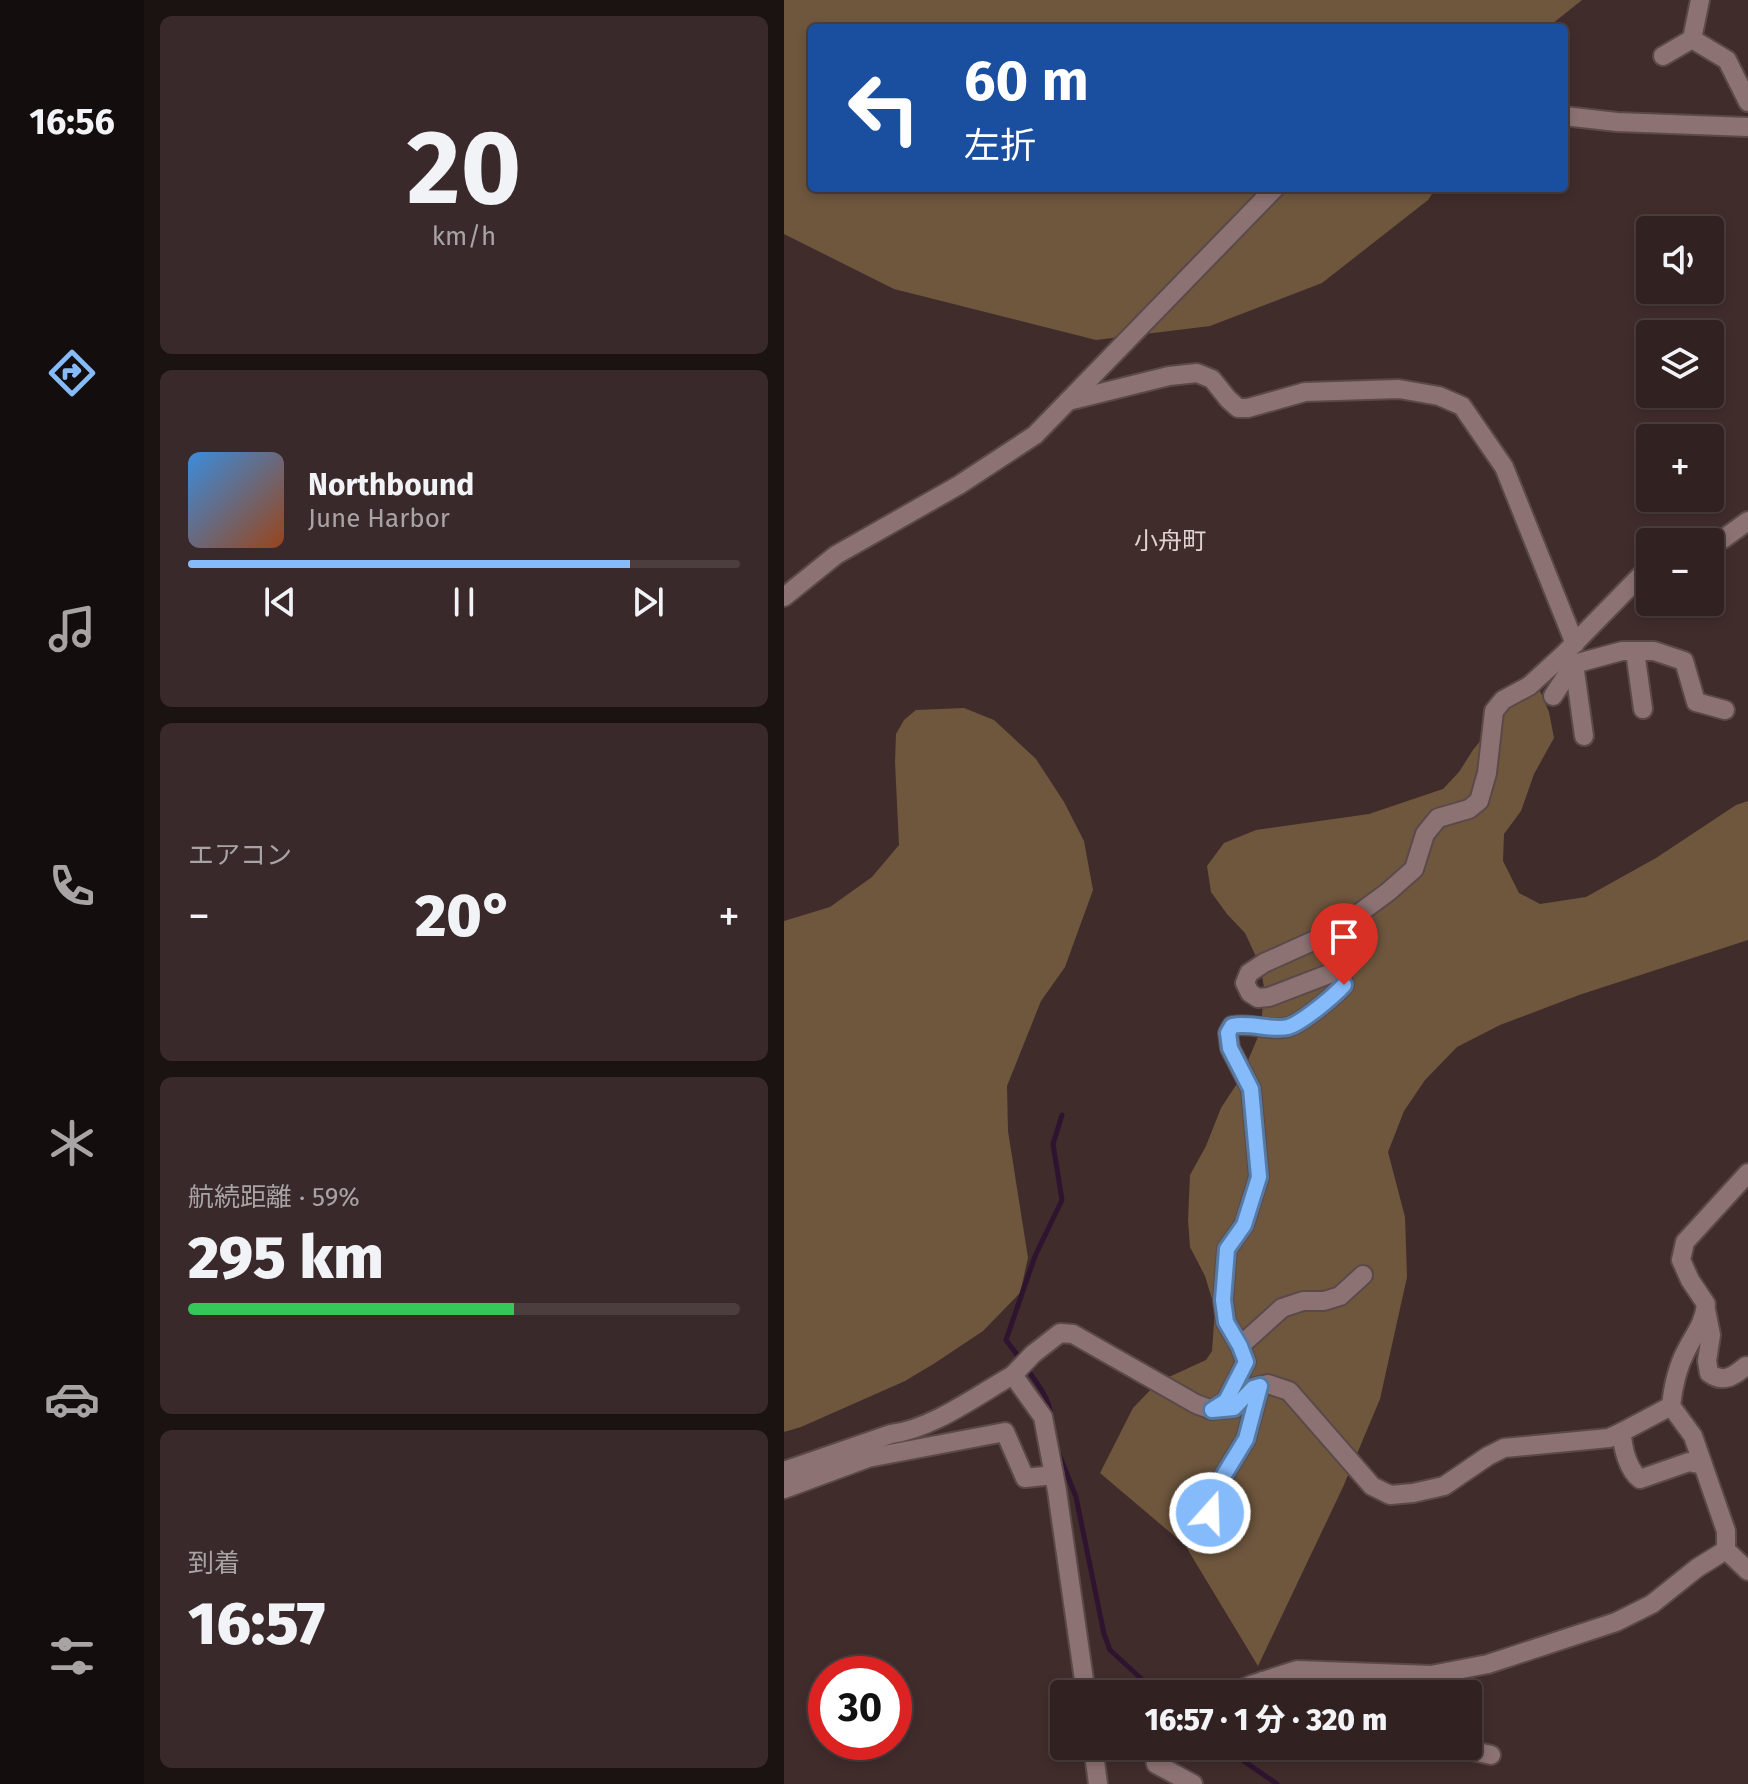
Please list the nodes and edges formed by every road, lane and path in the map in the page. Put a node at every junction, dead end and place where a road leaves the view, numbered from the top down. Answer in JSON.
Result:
{"nodes":[{"id":1,"x":1700,"y":0,"type":"edge"},
{"id":2,"x":1692,"y":39,"type":"junction"},
{"id":3,"x":1663,"y":56,"type":"dead end"},
{"id":4,"x":1748,"y":102,"type":"edge"},
{"id":5,"x":1568,"y":116,"type":"edge"},
{"id":6,"x":1748,"y":127,"type":"edge"},
{"id":7,"x":1271,"y":192,"type":"edge"},
{"id":8,"x":1068,"y":401,"type":"junction"},
{"id":9,"x":1748,"y":521,"type":"edge"},
{"id":10,"x":1724,"y":538,"type":"edge"},
{"id":11,"x":1636,"y":582,"type":"edge"},
{"id":12,"x":784,"y":597,"type":"edge"},
{"id":13,"x":1635,"y":651,"type":"junction"},
{"id":14,"x":1571,"y":654,"type":"junction"},
{"id":15,"x":1553,"y":696,"type":"dead end"},
{"id":16,"x":1643,"y":709,"type":"dead end"},
{"id":17,"x":1725,"y":710,"type":"dead end"},
{"id":18,"x":1584,"y":736,"type":"dead end"},
{"id":19,"x":1748,"y":1173,"type":"edge"},
{"id":20,"x":1363,"y":1275,"type":"dead end"},
{"id":21,"x":1706,"y":1307,"type":"junction"},
{"id":22,"x":1240,"y":1346,"type":"junction"},
{"id":23,"x":1746,"y":1366,"type":"edge"},
{"id":24,"x":1016,"y":1372,"type":"junction"},
{"id":25,"x":1260,"y":1386,"type":"junction"},
{"id":26,"x":1671,"y":1406,"type":"junction"},
{"id":27,"x":1212,"y":1410,"type":"junction"},
{"id":28,"x":1622,"y":1432,"type":"junction"},
{"id":29,"x":1703,"y":1465,"type":"junction"},
{"id":30,"x":784,"y":1471,"type":"edge"},
{"id":31,"x":1054,"y":1475,"type":"junction"},
{"id":32,"x":784,"y":1489,"type":"edge"},
{"id":33,"x":1210,"y":1513,"type":"dead end"},
{"id":34,"x":1726,"y":1550,"type":"junction"},
{"id":35,"x":1748,"y":1571,"type":"edge"},
{"id":36,"x":1084,"y":1680,"type":"edge"},
{"id":37,"x":1266,"y":1680,"type":"edge"},
{"id":38,"x":1482,"y":1753,"type":"edge"},
{"id":39,"x":1491,"y":1755,"type":"dead end"},
{"id":40,"x":1099,"y":1760,"type":"edge"},
{"id":41,"x":1155,"y":1760,"type":"edge"},
{"id":42,"x":1098,"y":1784,"type":"edge"},
{"id":43,"x":1193,"y":1784,"type":"edge"}],
"edges":[{"from":1,"to":2,"type":"street"},
{"from":2,"to":3,"type":"street"},
{"from":2,"to":4,"type":"street"},
{"from":5,"to":6,"type":"street"},
{"from":7,"to":8,"type":"street"},
{"from":8,"to":12,"type":"street"},
{"from":8,"to":14,"type":"street"},
{"from":9,"to":10,"type":"street"},
{"from":11,"to":14,"type":"street"},
{"from":13,"to":14,"type":"street"},
{"from":13,"to":16,"type":"street"},
{"from":13,"to":17,"type":"street"},
{"from":14,"to":15,"type":"street"},
{"from":14,"to":18,"type":"street"},
{"from":14,"to":22,"type":"street"},
{"from":19,"to":21,"type":"street"},
{"from":20,"to":22,"type":"street"},
{"from":21,"to":23,"type":"street"},
{"from":21,"to":26,"type":"street"},
{"from":22,"to":27,"type":"street"},
{"from":24,"to":27,"type":"street"},
{"from":24,"to":30,"type":"street"},
{"from":24,"to":31,"type":"street"},
{"from":25,"to":27,"type":"street"},
{"from":25,"to":28,"type":"street"},
{"from":25,"to":33,"type":"street"},
{"from":26,"to":28,"type":"street"},
{"from":26,"to":29,"type":"street"},
{"from":28,"to":29,"type":"street"},
{"from":29,"to":34,"type":"street"},
{"from":31,"to":32,"type":"street"},
{"from":31,"to":36,"type":"street"},
{"from":34,"to":35,"type":"street"},
{"from":34,"to":37,"type":"street"},
{"from":38,"to":39,"type":"street"},
{"from":40,"to":42,"type":"street"},
{"from":41,"to":43,"type":"street"}]}
